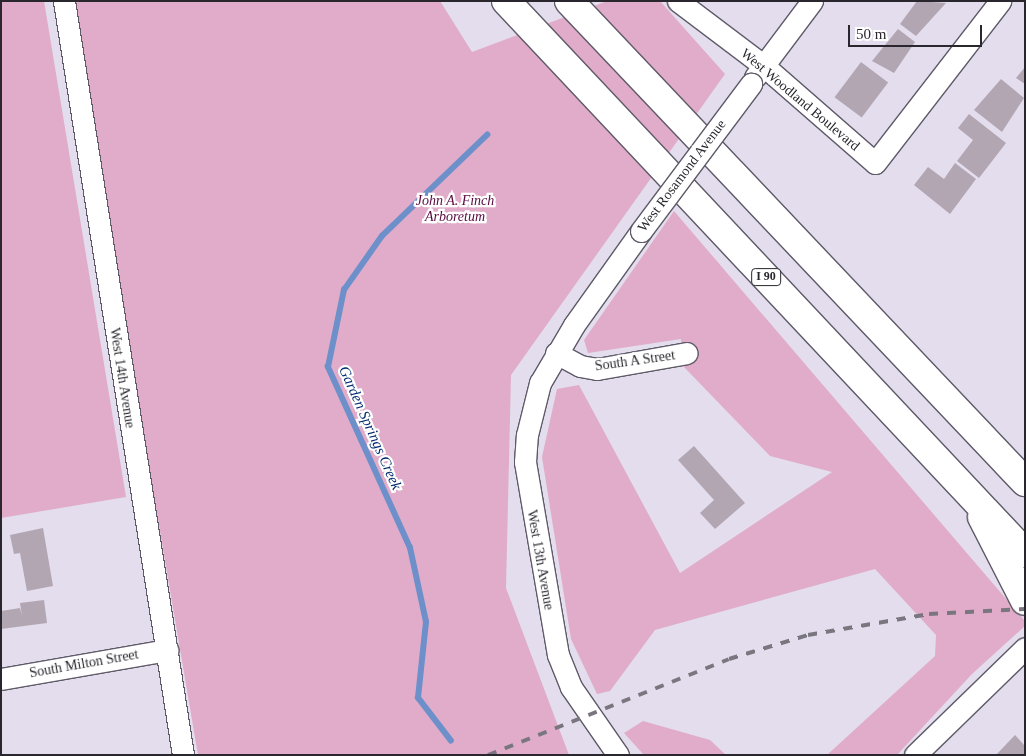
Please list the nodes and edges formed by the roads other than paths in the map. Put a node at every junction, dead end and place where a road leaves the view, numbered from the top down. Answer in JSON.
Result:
{"nodes":[{"id":1,"x":64,"y":1,"type":"edge"},
{"id":2,"x":506,"y":1,"type":"edge"},
{"id":3,"x":569,"y":1,"type":"edge"},
{"id":4,"x":678,"y":1,"type":"edge"},
{"id":5,"x":812,"y":1,"type":"edge"},
{"id":6,"x":1000,"y":1,"type":"edge"},
{"id":7,"x":764,"y":66,"type":"junction"},
{"id":8,"x":556,"y":353,"type":"junction"},
{"id":9,"x":687,"y":353,"type":"dead end"},
{"id":10,"x":1025,"y":482,"type":"edge"},
{"id":11,"x":970,"y":490,"type":"junction"},
{"id":12,"x":1025,"y":553,"type":"edge"},
{"id":13,"x":1025,"y":601,"type":"edge"},
{"id":14,"x":1025,"y":648,"type":"edge"},
{"id":15,"x":166,"y":650,"type":"junction"},
{"id":16,"x":1,"y":679,"type":"edge"},
{"id":17,"x":183,"y":755,"type":"edge"},
{"id":18,"x":618,"y":755,"type":"edge"},
{"id":19,"x":915,"y":755,"type":"edge"}],
"edges":[{"from":1,"to":15,"type":"street","name":"West 14th Avenue"},
{"from":2,"to":11,"type":"highway","number":"I 90"},
{"from":3,"to":10,"type":"highway"},
{"from":4,"to":7,"type":"street","name":"West Woodland Boulevard"},
{"from":5,"to":7,"type":"street","name":"West Rosamond Avenue"},
{"from":6,"to":7,"type":"street","name":"West Woodland Boulevard"},
{"from":7,"to":8,"type":"street","name":"West Rosamond Avenue","bridge":true},
{"from":8,"to":9,"type":"street","name":"South A Street"},
{"from":8,"to":18,"type":"street","name":"West 13th Avenue"},
{"from":11,"to":12,"type":"highway","number":"I 90"},
{"from":11,"to":13,"type":"highway"},
{"from":14,"to":19,"type":"street"},
{"from":15,"to":16,"type":"street","name":"South Milton Street"},
{"from":15,"to":17,"type":"street","name":"West 14th Avenue"}]}
